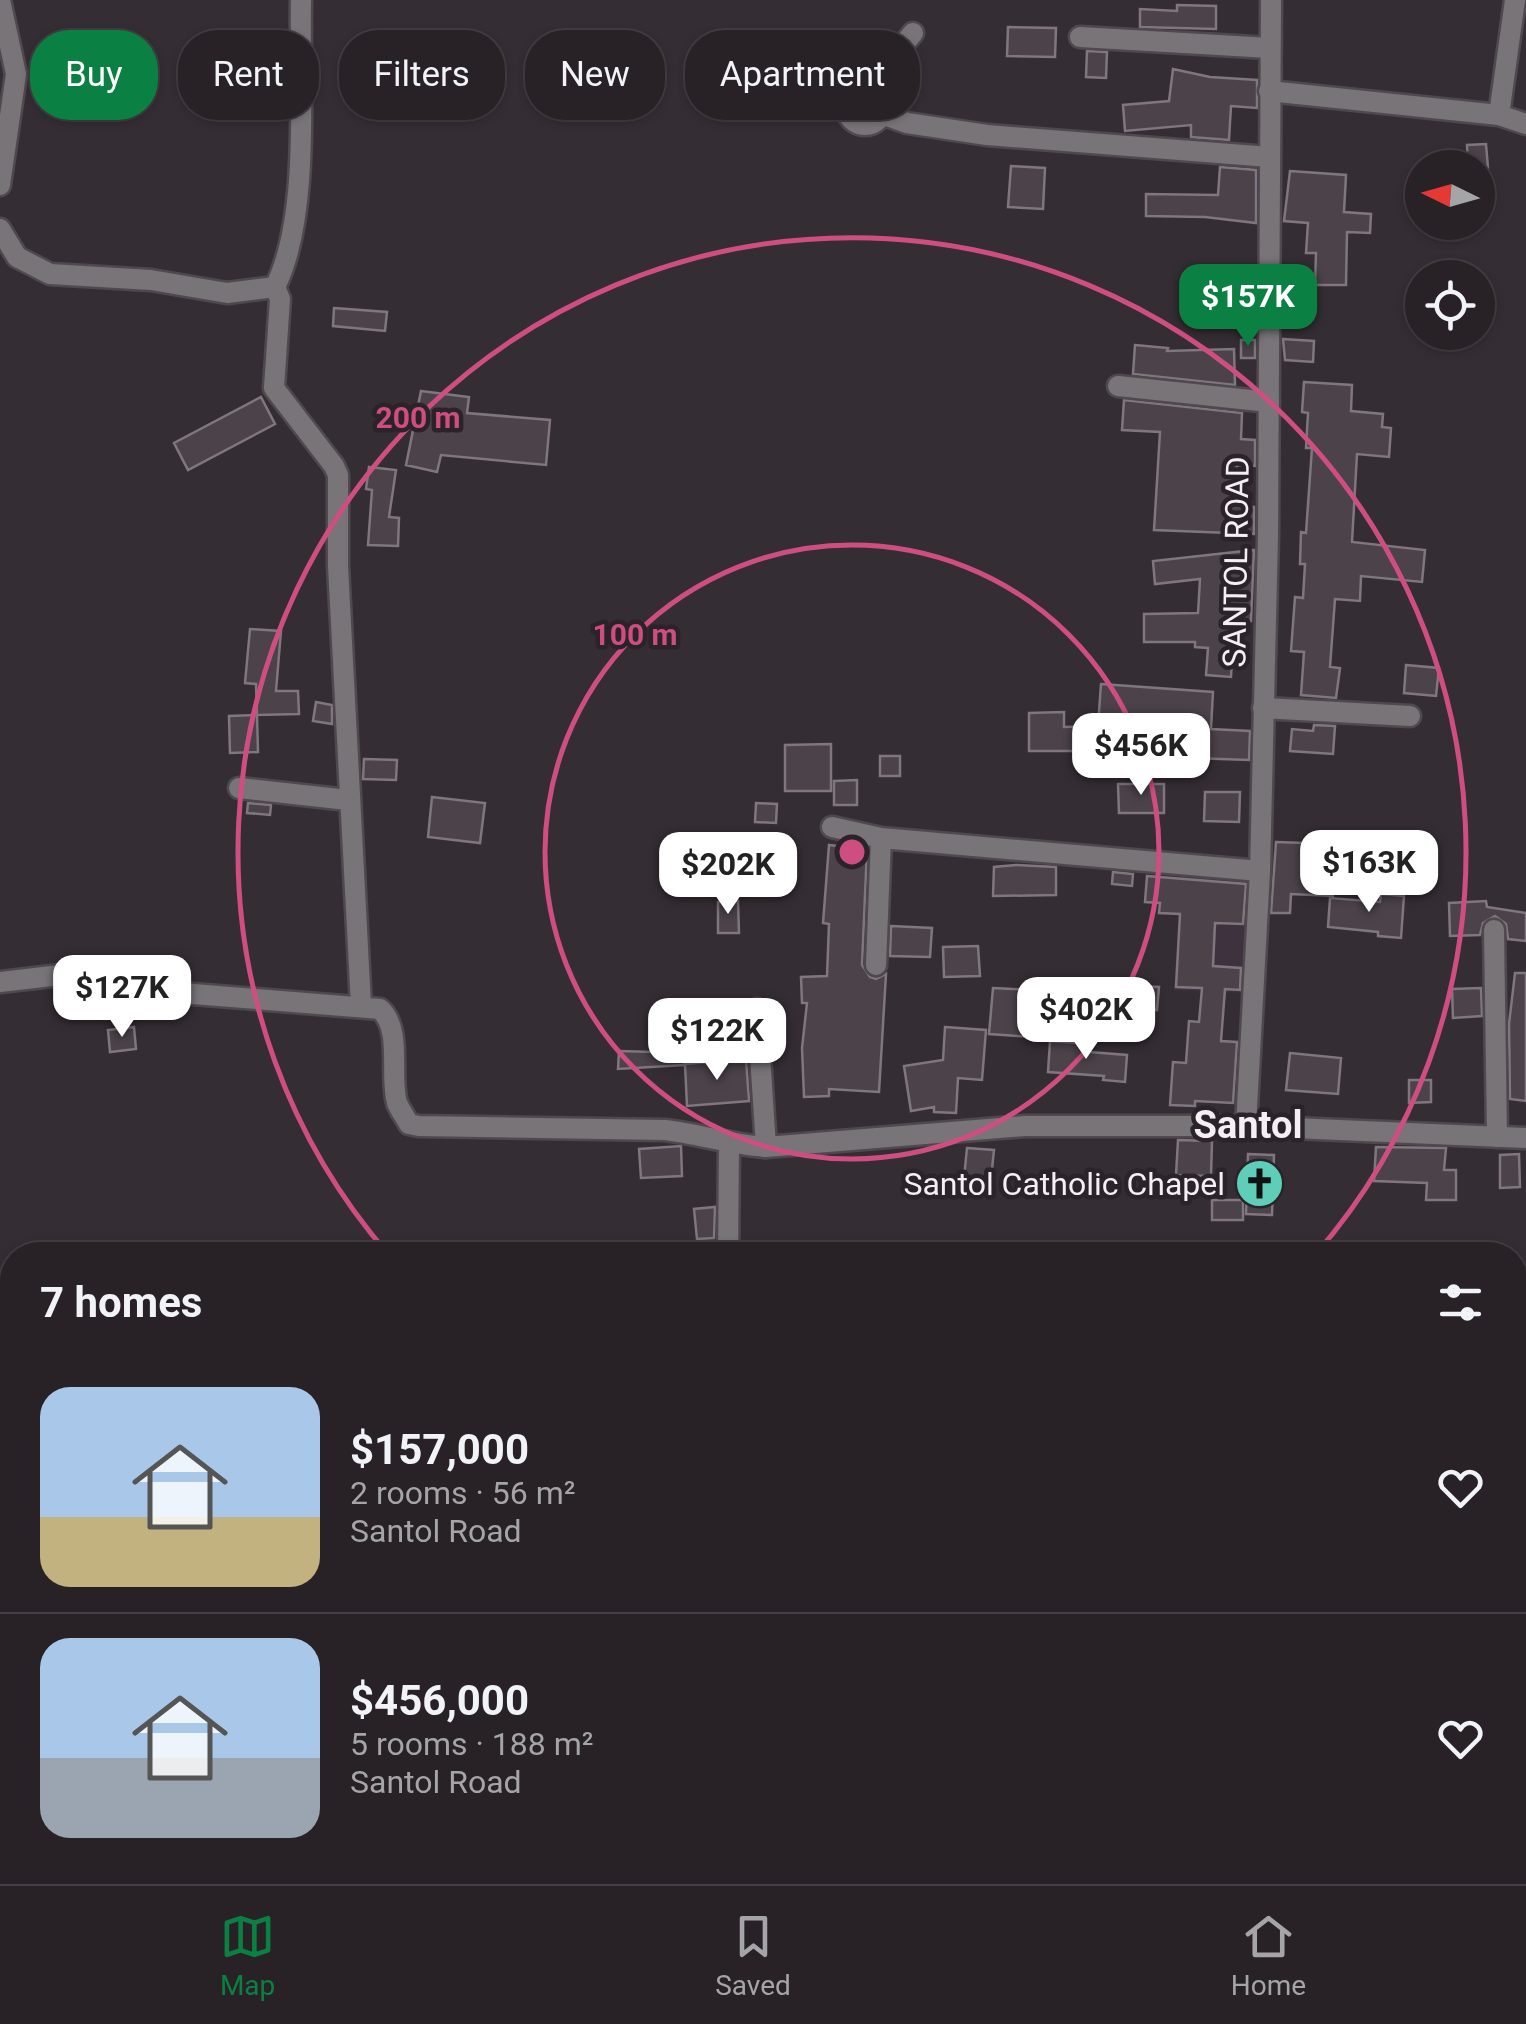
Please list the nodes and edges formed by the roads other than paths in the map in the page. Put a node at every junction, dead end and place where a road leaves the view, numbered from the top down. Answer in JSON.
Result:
{"nodes":[{"id":1,"x":0,"y":0,"type":"edge"},
{"id":2,"x":300,"y":0,"type":"edge"},
{"id":3,"x":1271,"y":0,"type":"edge"},
{"id":4,"x":1515,"y":0,"type":"edge"},
{"id":5,"x":1080,"y":36,"type":"dead end"},
{"id":6,"x":1270,"y":48,"type":"junction"},
{"id":7,"x":1269,"y":92,"type":"junction"},
{"id":8,"x":1498,"y":116,"type":"junction"},
{"id":9,"x":901,"y":120,"type":"edge"},
{"id":10,"x":1526,"y":124,"type":"edge"},
{"id":11,"x":1269,"y":157,"type":"junction"},
{"id":12,"x":0,"y":185,"type":"edge"},
{"id":13,"x":0,"y":229,"type":"edge"},
{"id":14,"x":275,"y":287,"type":"junction"},
{"id":15,"x":1118,"y":386,"type":"dead end"},
{"id":16,"x":1269,"y":402,"type":"junction"},
{"id":17,"x":1263,"y":708,"type":"junction"},
{"id":18,"x":1410,"y":716,"type":"dead end"},
{"id":19,"x":240,"y":788,"type":"dead end"},
{"id":20,"x":348,"y":800,"type":"junction"},
{"id":21,"x":832,"y":827,"type":"dead end"},
{"id":22,"x":881,"y":838,"type":"junction"},
{"id":23,"x":1260,"y":871,"type":"junction"},
{"id":24,"x":1494,"y":930,"type":"dead end"},
{"id":25,"x":876,"y":965,"type":"dead end"},
{"id":26,"x":0,"y":982,"type":"edge"},
{"id":27,"x":361,"y":1006,"type":"junction"},
{"id":28,"x":757,"y":1008,"type":"dead end"},
{"id":29,"x":1246,"y":1126,"type":"junction"},
{"id":30,"x":1497,"y":1138,"type":"junction"},
{"id":31,"x":1526,"y":1138,"type":"edge"},
{"id":32,"x":729,"y":1145,"type":"junction"},
{"id":33,"x":766,"y":1147,"type":"junction"},
{"id":34,"x":728,"y":1242,"type":"edge"}],
"edges":[{"from":1,"to":12,"type":"street"},
{"from":2,"to":14,"type":"street"},
{"from":3,"to":6,"type":"street","name":"SANTOL ROAD"},
{"from":4,"to":8,"type":"street"},
{"from":5,"to":6,"type":"street"},
{"from":6,"to":7,"type":"street","name":"SANTOL ROAD"},
{"from":7,"to":8,"type":"street"},
{"from":7,"to":11,"type":"street","name":"SANTOL ROAD"},
{"from":8,"to":10,"type":"street"},
{"from":9,"to":11,"type":"street"},
{"from":11,"to":16,"type":"street","name":"SANTOL ROAD"},
{"from":13,"to":14,"type":"street"},
{"from":14,"to":20,"type":"street"},
{"from":15,"to":16,"type":"street"},
{"from":16,"to":17,"type":"street","name":"SANTOL ROAD"},
{"from":17,"to":18,"type":"street"},
{"from":17,"to":23,"type":"street","name":"SANTOL ROAD"},
{"from":19,"to":20,"type":"street"},
{"from":20,"to":27,"type":"street"},
{"from":21,"to":22,"type":"street"},
{"from":22,"to":23,"type":"street"},
{"from":22,"to":25,"type":"street"},
{"from":23,"to":29,"type":"street","name":"SANTOL ROAD"},
{"from":24,"to":30,"type":"street"},
{"from":26,"to":27,"type":"street"},
{"from":27,"to":32,"type":"street"},
{"from":28,"to":33,"type":"street"},
{"from":29,"to":30,"type":"street"},
{"from":29,"to":33,"type":"street"},
{"from":30,"to":31,"type":"street"},
{"from":32,"to":33,"type":"street"},
{"from":32,"to":34,"type":"street"}]}
